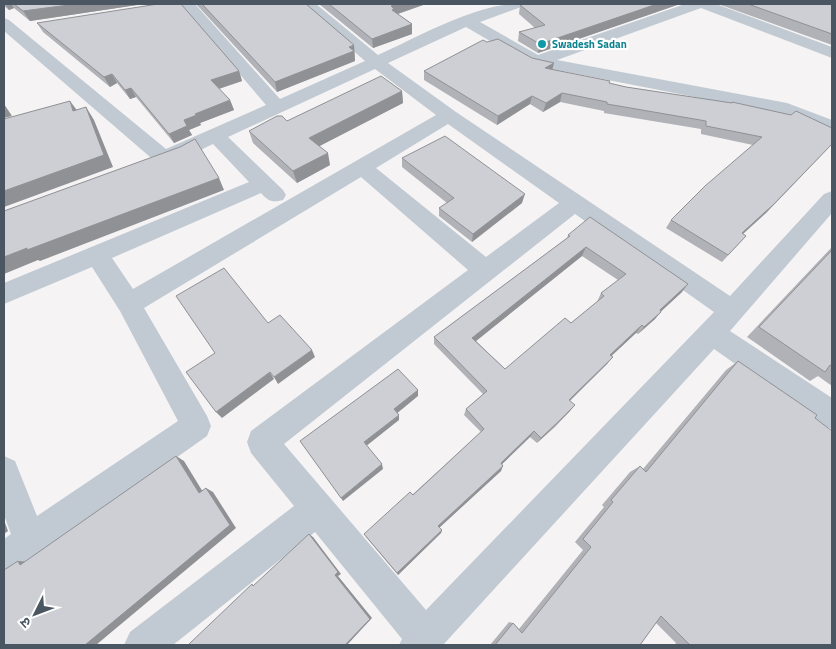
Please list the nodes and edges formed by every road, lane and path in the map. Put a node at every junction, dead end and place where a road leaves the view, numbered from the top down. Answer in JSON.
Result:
{"nodes":[{"id":1,"x":180,"y":4,"type":"edge"},
{"id":2,"x":308,"y":4,"type":"edge"},
{"id":3,"x":516,"y":4,"type":"edge"},
{"id":4,"x":698,"y":4,"type":"edge"},
{"id":5,"x":703,"y":4,"type":"edge"},
{"id":6,"x":471,"y":14,"type":"edge"},
{"id":7,"x":30,"y":27,"type":"dead end"},
{"id":8,"x":6,"y":28,"type":"edge"},
{"id":9,"x":832,"y":53,"type":"edge"},
{"id":10,"x":537,"y":62,"type":"junction"},
{"id":11,"x":377,"y":63,"type":"junction"},
{"id":12,"x":278,"y":108,"type":"junction"},
{"id":13,"x":448,"y":116,"type":"junction"},
{"id":14,"x":832,"y":127,"type":"edge"},
{"id":15,"x":215,"y":135,"type":"junction"},
{"id":16,"x":164,"y":158,"type":"junction"},
{"id":17,"x":146,"y":165,"type":"edge"},
{"id":18,"x":362,"y":167,"type":"junction"},
{"id":19,"x":263,"y":184,"type":"junction"},
{"id":20,"x":832,"y":199,"type":"edge"},
{"id":21,"x":575,"y":202,"type":"junction"},
{"id":22,"x":290,"y":209,"type":"junction"},
{"id":23,"x":96,"y":254,"type":"junction"},
{"id":24,"x":486,"y":271,"type":"junction"},
{"id":25,"x":4,"y":294,"type":"edge"},
{"id":26,"x":128,"y":304,"type":"junction"},
{"id":27,"x":731,"y":310,"type":"junction"},
{"id":28,"x":712,"y":333,"type":"junction"},
{"id":29,"x":832,"y":415,"type":"edge"},
{"id":30,"x":4,"y":472,"type":"edge"},
{"id":31,"x":317,"y":509,"type":"junction"},
{"id":32,"x":30,"y":541,"type":"junction"},
{"id":33,"x":4,"y":559,"type":"edge"},
{"id":34,"x":421,"y":641,"type":"edge"},
{"id":35,"x":143,"y":645,"type":"edge"}],
"edges":[{"from":1,"to":12,"type":"street"},
{"from":2,"to":11,"type":"street"},
{"from":3,"to":6,"type":"street"},
{"from":4,"to":10,"type":"street"},
{"from":5,"to":9,"type":"street"},
{"from":6,"to":10,"type":"street"},
{"from":6,"to":11,"type":"street"},
{"from":7,"to":8,"type":"street"},
{"from":8,"to":16,"type":"street"},
{"from":10,"to":14,"type":"street"},
{"from":11,"to":12,"type":"street"},
{"from":11,"to":13,"type":"street"},
{"from":12,"to":15,"type":"street"},
{"from":13,"to":18,"type":"street"},
{"from":13,"to":21,"type":"street"},
{"from":15,"to":16,"type":"street"},
{"from":15,"to":19,"type":"street"},
{"from":16,"to":17,"type":"street"},
{"from":18,"to":22,"type":"street"},
{"from":18,"to":24,"type":"street"},
{"from":19,"to":22,"type":"street"},
{"from":19,"to":23,"type":"street"},
{"from":20,"to":27,"type":"street"},
{"from":21,"to":24,"type":"street"},
{"from":21,"to":27,"type":"street"},
{"from":22,"to":26,"type":"street"},
{"from":23,"to":25,"type":"street"},
{"from":23,"to":26,"type":"street"},
{"from":24,"to":31,"type":"street"},
{"from":26,"to":32,"type":"street"},
{"from":27,"to":28,"type":"street"},
{"from":28,"to":29,"type":"street"},
{"from":28,"to":34,"type":"street"},
{"from":30,"to":32,"type":"street"},
{"from":31,"to":34,"type":"street"},
{"from":31,"to":35,"type":"street"},
{"from":32,"to":33,"type":"street"}]}
